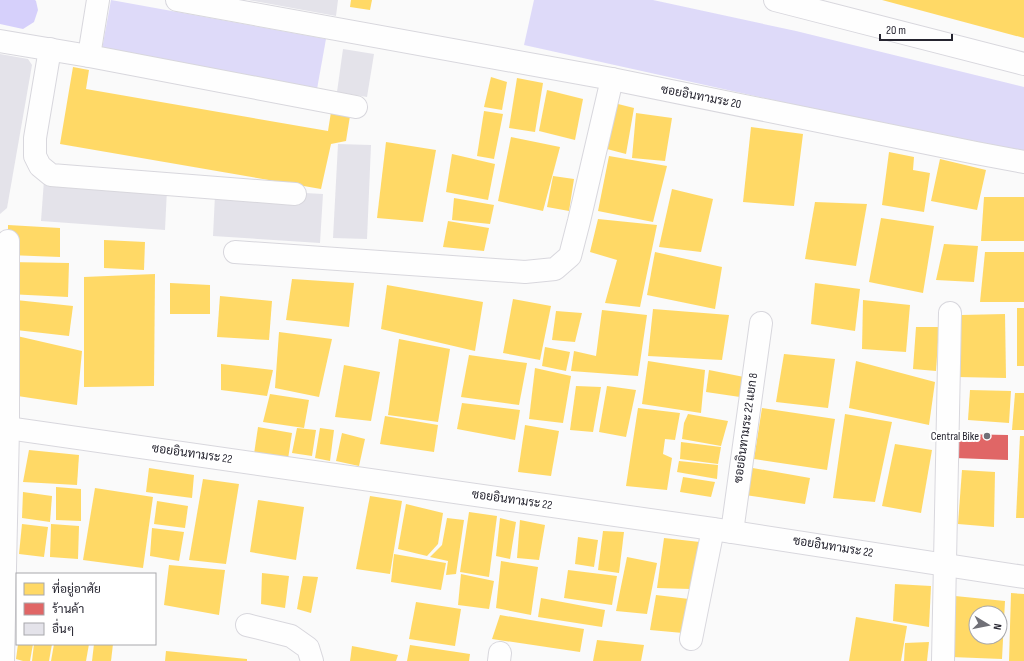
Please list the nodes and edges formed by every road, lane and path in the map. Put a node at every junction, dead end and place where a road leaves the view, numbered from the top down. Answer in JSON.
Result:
{"nodes":[{"id":1,"x":98,"y":0,"type":"edge"},
{"id":2,"x":177,"y":0,"type":"edge"},
{"id":3,"x":775,"y":0,"type":"edge"},
{"id":4,"x":828,"y":7,"type":"edge"},
{"id":5,"x":0,"y":41,"type":"edge"},
{"id":6,"x":50,"y":49,"type":"junction"},
{"id":7,"x":89,"y":56,"type":"junction"},
{"id":8,"x":1024,"y":64,"type":"edge"},
{"id":9,"x":612,"y":79,"type":"junction"},
{"id":10,"x":356,"y":107,"type":"dead end"},
{"id":11,"x":1024,"y":162,"type":"edge"},
{"id":12,"x":295,"y":194,"type":"dead end"},
{"id":13,"x":8,"y":241,"type":"dead end"},
{"id":14,"x":235,"y":252,"type":"dead end"},
{"id":15,"x":950,"y":313,"type":"dead end"},
{"id":16,"x":761,"y":323,"type":"dead end"},
{"id":17,"x":4,"y":428,"type":"edge"},
{"id":18,"x":722,"y":531,"type":"junction"},
{"id":19,"x":946,"y":564,"type":"junction"},
{"id":20,"x":1024,"y":577,"type":"edge"},
{"id":21,"x":247,"y":625,"type":"dead end"},
{"id":22,"x":691,"y":639,"type":"dead end"},
{"id":23,"x":3,"y":661,"type":"edge"},
{"id":24,"x":312,"y":661,"type":"edge"},
{"id":25,"x":943,"y":661,"type":"edge"}],
"edges":[{"from":1,"to":7,"type":"street"},
{"from":2,"to":9,"type":"street","name":"ซอยอินทามระ 20"},
{"from":3,"to":4,"type":"street"},
{"from":4,"to":8,"type":"street"},
{"from":5,"to":6,"type":"street"},
{"from":6,"to":7,"type":"street"},
{"from":6,"to":12,"type":"street"},
{"from":7,"to":10,"type":"street"},
{"from":9,"to":11,"type":"street","name":"ซอยอินทามระ 20"},
{"from":9,"to":14,"type":"street"},
{"from":13,"to":17,"type":"street"},
{"from":15,"to":19,"type":"street"},
{"from":16,"to":18,"type":"street","name":"ซอยอินทามระ 22 แยก 8"},
{"from":17,"to":18,"type":"street","name":"ซอยอินทามระ 22"},
{"from":17,"to":23,"type":"street"},
{"from":18,"to":19,"type":"street","name":"ซอยอินทามระ 22"},
{"from":18,"to":22,"type":"street","name":"ซอยอินทามระ 22 แยก 8"},
{"from":19,"to":20,"type":"street","name":"ซอยอินทามระ 22"},
{"from":19,"to":25,"type":"street"},
{"from":21,"to":24,"type":"street"}]}
